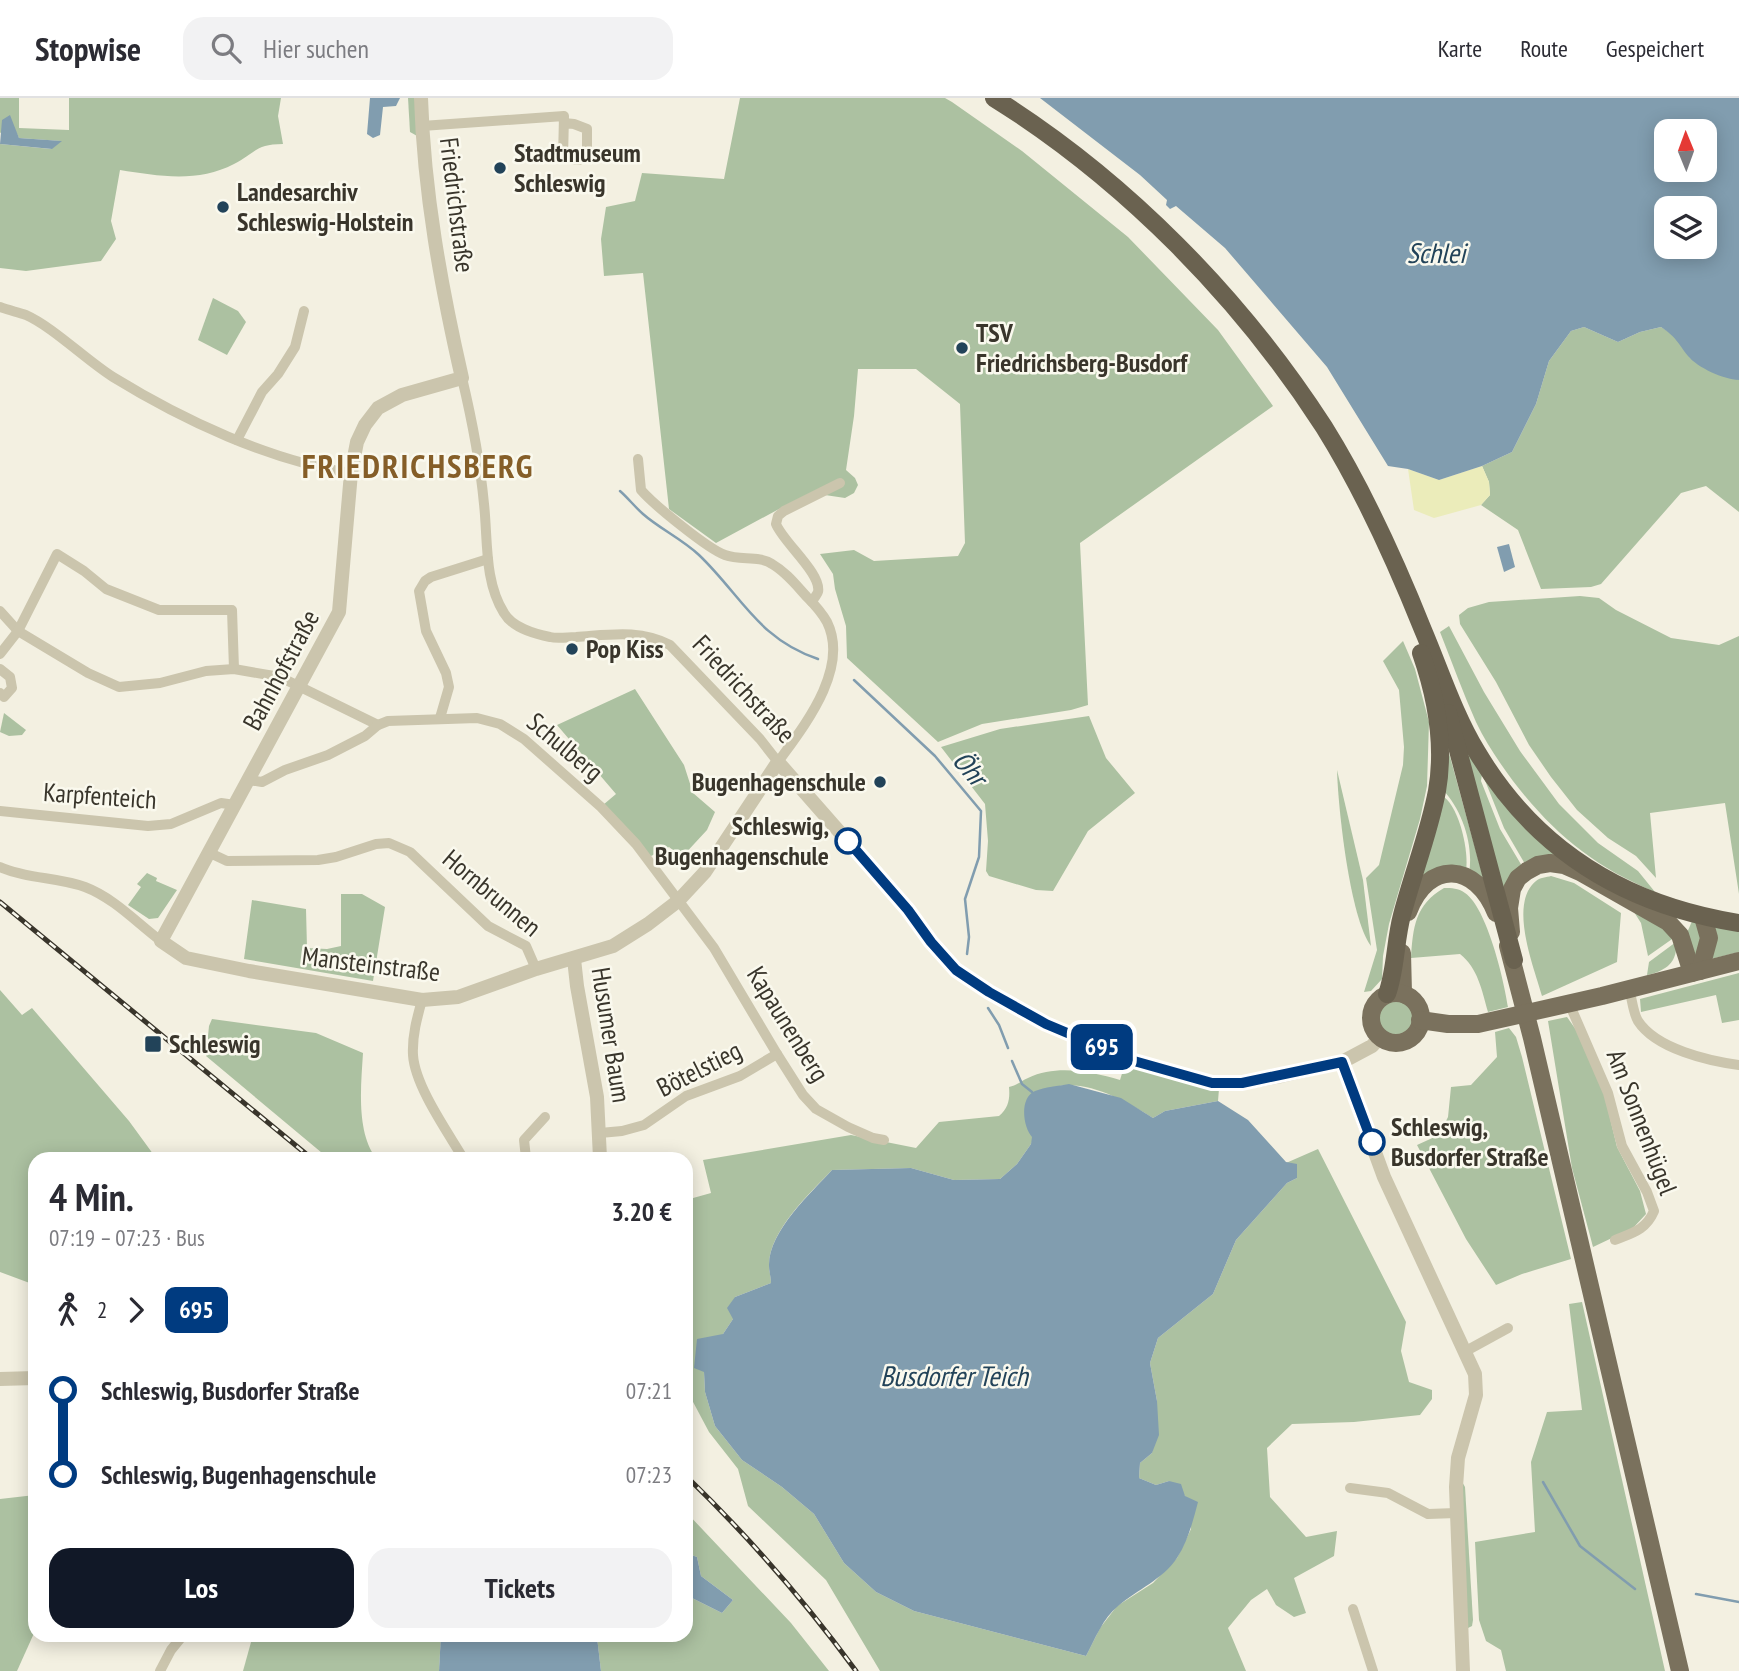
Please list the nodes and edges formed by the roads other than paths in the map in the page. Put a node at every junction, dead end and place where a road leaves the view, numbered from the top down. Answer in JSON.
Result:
{"nodes":[{"id":1,"x":421,"y":98,"type":"edge"},
{"id":2,"x":977,"y":98,"type":"edge"},
{"id":3,"x":994,"y":98,"type":"edge"},
{"id":4,"x":564,"y":123,"type":"dead end"},
{"id":5,"x":422,"y":126,"type":"junction"},
{"id":6,"x":0,"y":307,"type":"edge"},
{"id":7,"x":304,"y":311,"type":"dead end"},
{"id":8,"x":462,"y":378,"type":"junction"},
{"id":9,"x":237,"y":440,"type":"junction"},
{"id":10,"x":638,"y":459,"type":"dead end"},
{"id":11,"x":351,"y":473,"type":"junction"},
{"id":12,"x":840,"y":483,"type":"dead end"},
{"id":13,"x":488,"y":559,"type":"junction"},
{"id":14,"x":812,"y":602,"type":"junction"},
{"id":15,"x":0,"y":611,"type":"edge"},
{"id":16,"x":18,"y":631,"type":"junction"},
{"id":17,"x":0,"y":654,"type":"edge"},
{"id":18,"x":1432,"y":666,"type":"junction"},
{"id":19,"x":0,"y":669,"type":"edge"},
{"id":20,"x":233,"y":669,"type":"junction"},
{"id":21,"x":300,"y":687,"type":"junction"},
{"id":22,"x":0,"y":694,"type":"edge"},
{"id":23,"x":440,"y":718,"type":"junction"},
{"id":24,"x":378,"y":725,"type":"junction"},
{"id":25,"x":778,"y":762,"type":"junction"},
{"id":26,"x":249,"y":780,"type":"junction"},
{"id":27,"x":235,"y":805,"type":"junction"},
{"id":28,"x":0,"y":811,"type":"edge"},
{"id":29,"x":210,"y":853,"type":"junction"},
{"id":30,"x":0,"y":867,"type":"edge"},
{"id":31,"x":678,"y":901,"type":"junction"},
{"id":32,"x":1703,"y":917,"type":"junction"},
{"id":33,"x":1739,"y":923,"type":"edge"},
{"id":34,"x":161,"y":941,"type":"junction"},
{"id":35,"x":574,"y":958,"type":"junction"},
{"id":36,"x":1514,"y":960,"type":"junction"},
{"id":37,"x":1739,"y":961,"type":"edge"},
{"id":38,"x":536,"y":969,"type":"junction"},
{"id":39,"x":1696,"y":972,"type":"junction"},
{"id":40,"x":1629,"y":989,"type":"junction"},
{"id":41,"x":1387,"y":994,"type":"junction"},
{"id":42,"x":1406,"y":995,"type":"junction"},
{"id":43,"x":422,"y":1000,"type":"junction"},
{"id":44,"x":1569,"y":1003,"type":"junction"},
{"id":45,"x":1420,"y":1020,"type":"junction"},
{"id":46,"x":1380,"y":1037,"type":"junction"},
{"id":47,"x":777,"y":1054,"type":"junction"},
{"id":48,"x":1342,"y":1062,"type":"junction"},
{"id":49,"x":1739,"y":1065,"type":"edge"},
{"id":50,"x":545,"y":1117,"type":"dead end"},
{"id":51,"x":600,"y":1133,"type":"junction"},
{"id":52,"x":884,"y":1140,"type":"dead end"},
{"id":53,"x":460,"y":1152,"type":"edge"},
{"id":54,"x":525,"y":1152,"type":"edge"},
{"id":55,"x":600,"y":1152,"type":"edge"},
{"id":56,"x":1615,"y":1240,"type":"dead end"},
{"id":57,"x":1508,"y":1328,"type":"dead end"},
{"id":58,"x":1463,"y":1346,"type":"junction"},
{"id":59,"x":28,"y":1378,"type":"edge"},
{"id":60,"x":0,"y":1379,"type":"edge"},
{"id":61,"x":1350,"y":1488,"type":"dead end"},
{"id":62,"x":1456,"y":1513,"type":"junction"},
{"id":63,"x":1353,"y":1609,"type":"dead end"},
{"id":64,"x":178,"y":1642,"type":"edge"},
{"id":65,"x":160,"y":1671,"type":"edge"},
{"id":66,"x":1373,"y":1671,"type":"edge"},
{"id":67,"x":1464,"y":1671,"type":"edge"},
{"id":68,"x":1680,"y":1671,"type":"edge"}],
"edges":[{"from":1,"to":5,"type":"street","name":"Friedrichstraße"},
{"from":2,"to":18,"type":"highway"},
{"from":3,"to":18,"type":"highway"},
{"from":4,"to":5,"type":"street"},
{"from":5,"to":8,"type":"street","name":"Friedrichstraße"},
{"from":6,"to":9,"type":"street"},
{"from":7,"to":9,"type":"street"},
{"from":8,"to":11,"type":"street","name":"Bahnhofstraße"},
{"from":8,"to":13,"type":"street","name":"Friedrichstraße"},
{"from":9,"to":11,"type":"street"},
{"from":10,"to":14,"type":"street"},
{"from":11,"to":21,"type":"street","name":"Bahnhofstraße"},
{"from":12,"to":14,"type":"street"},
{"from":13,"to":23,"type":"street"},
{"from":13,"to":25,"type":"street","name":"Friedrichstraße"},
{"from":14,"to":25,"type":"street"},
{"from":15,"to":16,"type":"street"},
{"from":16,"to":17,"type":"street"},
{"from":16,"to":20,"type":"street"},
{"from":16,"to":20,"type":"street"},
{"from":18,"to":32,"type":"highway"},
{"from":18,"to":36,"type":"highway"},
{"from":18,"to":41,"type":"highway"},
{"from":19,"to":22,"type":"street"},
{"from":20,"to":21,"type":"street"},
{"from":21,"to":24,"type":"street"},
{"from":21,"to":26,"type":"street","name":"Bahnhofstraße"},
{"from":23,"to":24,"type":"street","name":"Schulberg"},
{"from":23,"to":31,"type":"street","name":"Schulberg"},
{"from":24,"to":26,"type":"street"},
{"from":25,"to":31,"type":"street","name":"Husumer Baum"},
{"from":25,"to":48,"type":"street","name":"Friedrichstraße"},
{"from":26,"to":27,"type":"street","name":"Bahnhofstraße"},
{"from":27,"to":28,"type":"street","name":"Karpfenteich"},
{"from":27,"to":29,"type":"street","name":"Bahnhofstraße"},
{"from":29,"to":34,"type":"street","name":"Bahnhofstraße"},
{"from":29,"to":38,"type":"street","name":"Hornbrunnen"},
{"from":30,"to":34,"type":"street"},
{"from":31,"to":35,"type":"street","name":"Husumer Baum"},
{"from":31,"to":47,"type":"street","name":"Kapaunenberg"},
{"from":32,"to":33,"type":"highway"},
{"from":32,"to":39,"type":"main road"},
{"from":34,"to":43,"type":"street","name":"Mansteinstraße"},
{"from":35,"to":38,"type":"street","name":"Mansteinstraße"},
{"from":35,"to":51,"type":"street","name":"Husumer Baum"},
{"from":36,"to":39,"type":"main road"},
{"from":36,"to":42,"type":"main road"},
{"from":36,"to":68,"type":"main road"},
{"from":37,"to":39,"type":"main road"},
{"from":38,"to":43,"type":"street","name":"Mansteinstraße"},
{"from":39,"to":40,"type":"main road"},
{"from":40,"to":44,"type":"main road"},
{"from":40,"to":49,"type":"street"},
{"from":41,"to":42,"type":"main road"},
{"from":41,"to":46,"type":"main road"},
{"from":42,"to":45,"type":"main road"},
{"from":43,"to":53,"type":"street"},
{"from":44,"to":45,"type":"main road"},
{"from":44,"to":56,"type":"street","name":"Am Sonnenhügel"},
{"from":45,"to":46,"type":"main road"},
{"from":46,"to":48,"type":"street","name":"Friedrichstraße"},
{"from":47,"to":51,"type":"street","name":"Bötelstieg"},
{"from":47,"to":52,"type":"street","name":"Kapaunenberg"},
{"from":48,"to":58,"type":"street"},
{"from":50,"to":54,"type":"street"},
{"from":51,"to":55,"type":"street","name":"Husumer Baum"},
{"from":57,"to":58,"type":"street"},
{"from":58,"to":62,"type":"street"},
{"from":59,"to":60,"type":"street"},
{"from":61,"to":62,"type":"street"},
{"from":62,"to":67,"type":"street"},
{"from":63,"to":66,"type":"street"},
{"from":64,"to":65,"type":"street"}]}
